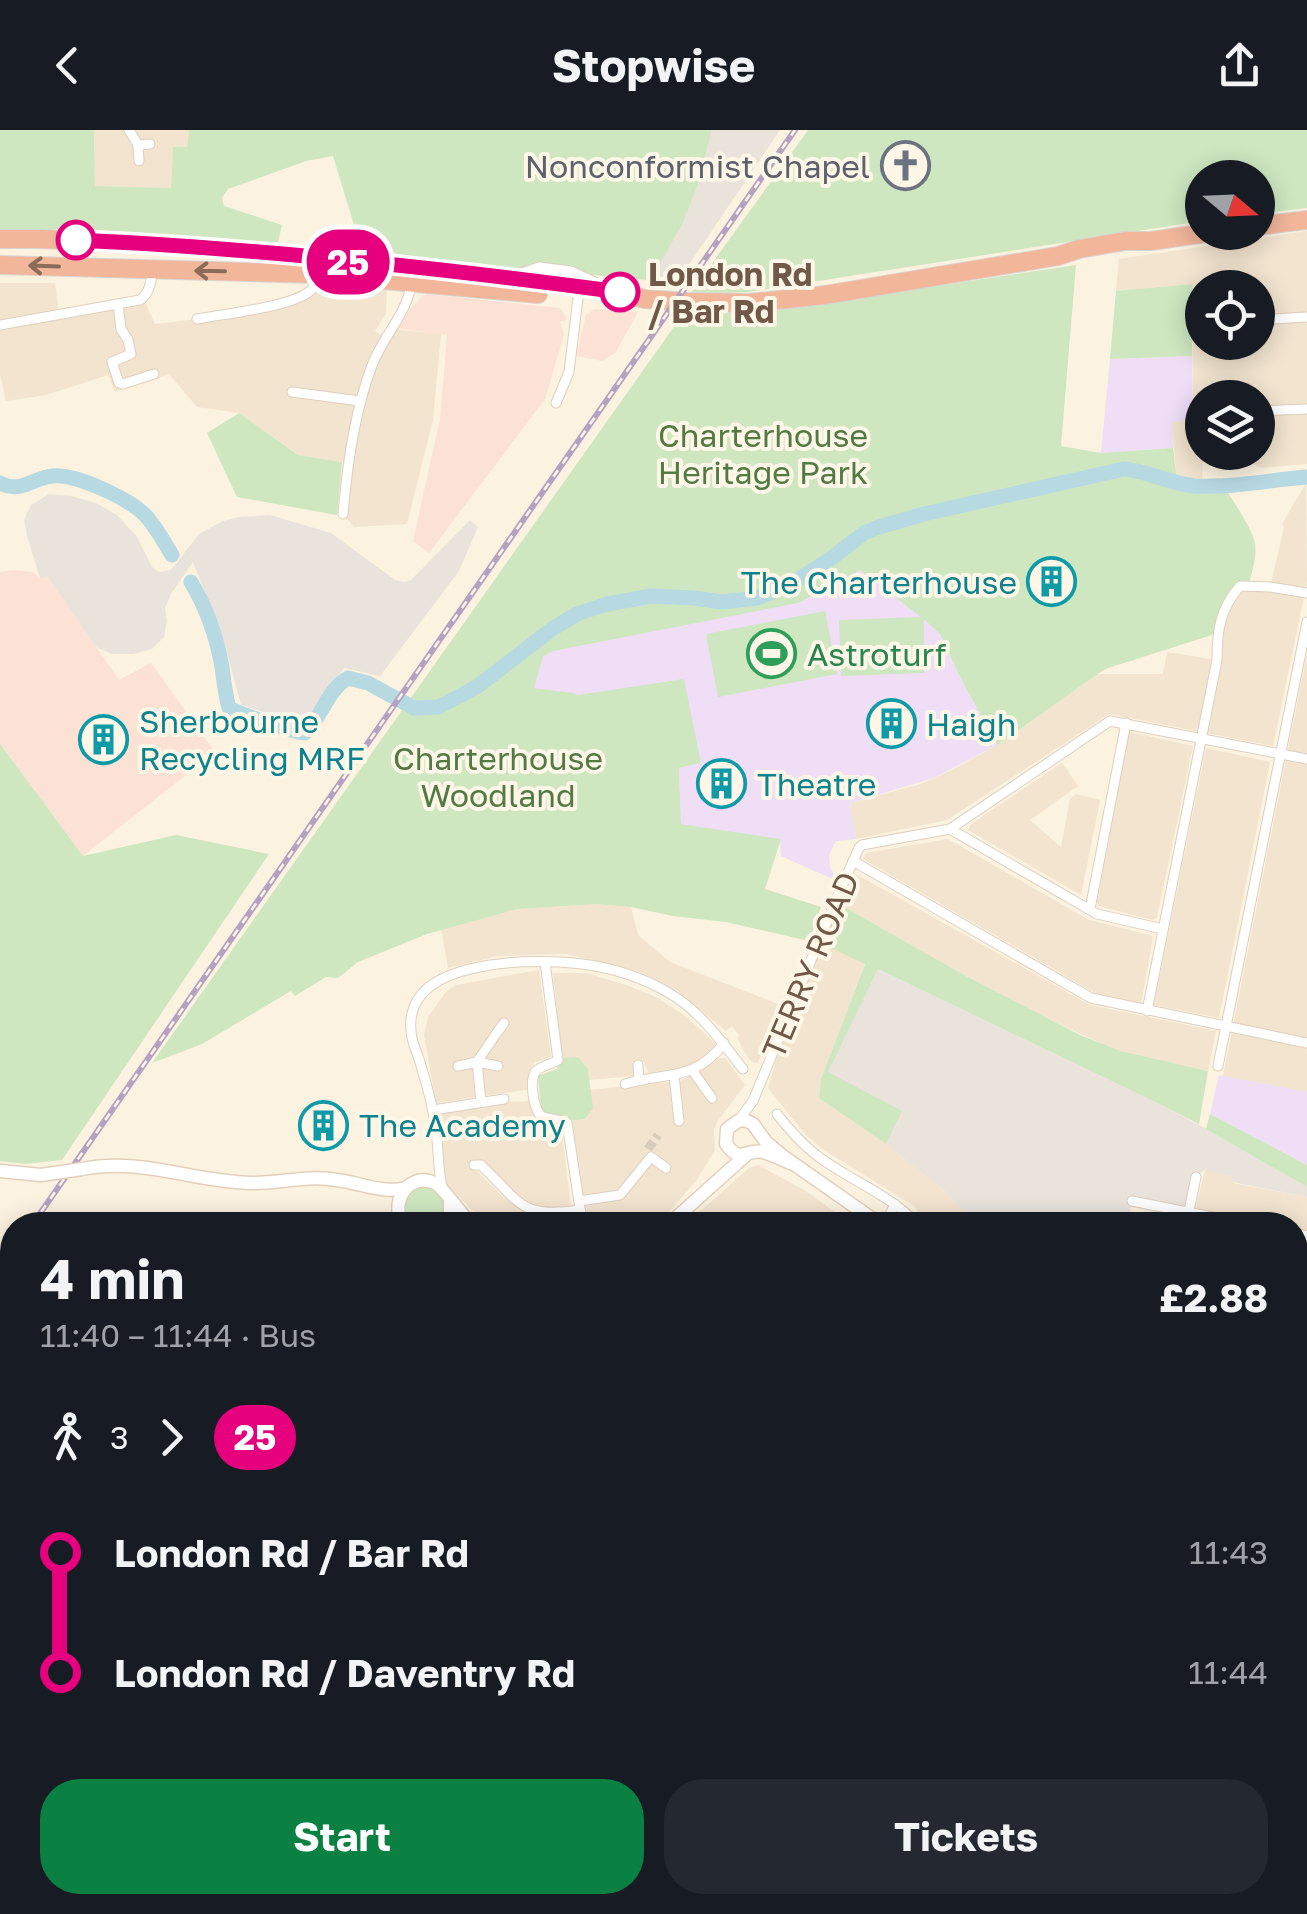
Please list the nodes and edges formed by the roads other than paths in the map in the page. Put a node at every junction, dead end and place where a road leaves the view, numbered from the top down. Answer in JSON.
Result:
{"nodes":[{"id":1,"x":129,"y":130,"type":"edge"},
{"id":2,"x":138,"y":144,"type":"junction"},
{"id":3,"x":150,"y":144,"type":"dead end"},
{"id":4,"x":139,"y":161,"type":"dead end"},
{"id":5,"x":1307,"y":220,"type":"edge"},
{"id":6,"x":1275,"y":224,"type":"edge"},
{"id":7,"x":1185,"y":236,"type":"edge"},
{"id":8,"x":0,"y":239,"type":"edge"},
{"id":9,"x":2,"y":265,"type":"edge"},
{"id":10,"x":152,"y":270,"type":"junction"},
{"id":11,"x":318,"y":274,"type":"junction"},
{"id":12,"x":412,"y":281,"type":"junction"},
{"id":13,"x":578,"y":298,"type":"junction"},
{"id":14,"x":644,"y":298,"type":"junction"},
{"id":15,"x":118,"y":304,"type":"junction"},
{"id":16,"x":1307,"y":317,"type":"edge"},
{"id":17,"x":197,"y":319,"type":"dead end"},
{"id":18,"x":1275,"y":319,"type":"edge"},
{"id":19,"x":0,"y":324,"type":"edge"},
{"id":20,"x":154,"y":374,"type":"dead end"},
{"id":21,"x":292,"y":392,"type":"dead end"},
{"id":22,"x":360,"y":401,"type":"junction"},
{"id":23,"x":556,"y":404,"type":"dead end"},
{"id":24,"x":1307,"y":408,"type":"edge"},
{"id":25,"x":1275,"y":410,"type":"edge"},
{"id":26,"x":343,"y":514,"type":"dead end"},
{"id":27,"x":1307,"y":593,"type":"edge"},
{"id":28,"x":1307,"y":622,"type":"edge"},
{"id":29,"x":1126,"y":723,"type":"junction"},
{"id":30,"x":1202,"y":737,"type":"junction"},
{"id":31,"x":1281,"y":754,"type":"junction"},
{"id":32,"x":1307,"y":759,"type":"edge"},
{"id":33,"x":950,"y":828,"type":"junction"},
{"id":34,"x":853,"y":862,"type":"junction"},
{"id":35,"x":1090,"y":909,"type":"junction"},
{"id":36,"x":1163,"y":929,"type":"junction"},
{"id":37,"x":545,"y":962,"type":"junction"},
{"id":38,"x":1147,"y":1011,"type":"junction"},
{"id":39,"x":504,"y":1023,"type":"dead end"},
{"id":40,"x":1226,"y":1026,"type":"junction"},
{"id":41,"x":724,"y":1043,"type":"junction"},
{"id":42,"x":1307,"y":1043,"type":"edge"},
{"id":43,"x":477,"y":1062,"type":"junction"},
{"id":44,"x":638,"y":1065,"type":"dead end"},
{"id":45,"x":458,"y":1066,"type":"dead end"},
{"id":46,"x":498,"y":1066,"type":"dead end"},
{"id":47,"x":1218,"y":1066,"type":"dead end"},
{"id":48,"x":743,"y":1069,"type":"dead end"},
{"id":49,"x":692,"y":1070,"type":"junction"},
{"id":50,"x":674,"y":1076,"type":"junction"},
{"id":51,"x":639,"y":1080,"type":"junction"},
{"id":52,"x":625,"y":1084,"type":"dead end"},
{"id":53,"x":759,"y":1088,"type":"junction"},
{"id":54,"x":712,"y":1098,"type":"dead end"},
{"id":55,"x":504,"y":1100,"type":"dead end"},
{"id":56,"x":481,"y":1102,"type":"junction"},
{"id":57,"x":432,"y":1110,"type":"junction"},
{"id":58,"x":777,"y":1114,"type":"dead end"},
{"id":59,"x":679,"y":1121,"type":"dead end"},
{"id":60,"x":738,"y":1121,"type":"junction"},
{"id":61,"x":784,"y":1124,"type":"junction"},
{"id":62,"x":764,"y":1131,"type":"junction"},
{"id":63,"x":728,"y":1147,"type":"junction"},
{"id":64,"x":749,"y":1154,"type":"junction"},
{"id":65,"x":439,"y":1158,"type":"junction"},
{"id":66,"x":474,"y":1166,"type":"dead end"},
{"id":67,"x":796,"y":1166,"type":"junction"},
{"id":68,"x":666,"y":1168,"type":"dead end"},
{"id":69,"x":0,"y":1171,"type":"edge"},
{"id":70,"x":1196,"y":1176,"type":"dead end"},
{"id":71,"x":422,"y":1181,"type":"junction"},
{"id":72,"x":714,"y":1181,"type":"junction"},
{"id":73,"x":359,"y":1185,"type":"junction"},
{"id":74,"x":406,"y":1188,"type":"junction"},
{"id":75,"x":447,"y":1196,"type":"junction"},
{"id":76,"x":1132,"y":1202,"type":"dead end"},
{"id":77,"x":896,"y":1204,"type":"junction"},
{"id":78,"x":579,"y":1206,"type":"junction"},
{"id":79,"x":393,"y":1212,"type":"edge"},
{"id":80,"x":400,"y":1212,"type":"edge"},
{"id":81,"x":450,"y":1212,"type":"edge"},
{"id":82,"x":461,"y":1212,"type":"edge"},
{"id":83,"x":538,"y":1212,"type":"edge"},
{"id":84,"x":567,"y":1212,"type":"edge"},
{"id":85,"x":579,"y":1212,"type":"edge"},
{"id":86,"x":684,"y":1212,"type":"edge"},
{"id":87,"x":864,"y":1212,"type":"edge"},
{"id":88,"x":891,"y":1212,"type":"edge"},
{"id":89,"x":904,"y":1212,"type":"edge"},
{"id":90,"x":1189,"y":1212,"type":"joint"}],
"edges":[{"from":1,"to":2,"type":"street"},
{"from":2,"to":3,"type":"street"},
{"from":2,"to":4,"type":"street"},
{"from":5,"to":6,"type":"highway"},
{"from":7,"to":14,"type":"highway"},
{"from":8,"to":14,"type":"highway"},
{"from":10,"to":9,"type":"highway","one_way":true},
{"from":11,"to":10,"type":"highway","one_way":true},
{"from":10,"to":15,"type":"street"},
{"from":11,"to":12,"type":"highway"},
{"from":11,"to":17,"type":"street"},
{"from":12,"to":13,"type":"highway"},
{"from":12,"to":22,"type":"street"},
{"from":13,"to":14,"type":"highway"},
{"from":13,"to":23,"type":"street"},
{"from":15,"to":19,"type":"street"},
{"from":15,"to":20,"type":"street"},
{"from":16,"to":18,"type":"street"},
{"from":21,"to":22,"type":"street"},
{"from":22,"to":26,"type":"street"},
{"from":24,"to":25,"type":"street"},
{"from":27,"to":30,"type":"street"},
{"from":28,"to":31,"type":"street"},
{"from":29,"to":30,"type":"street"},
{"from":29,"to":33,"type":"street","name":"TERRY ROAD"},
{"from":29,"to":35,"type":"street"},
{"from":30,"to":31,"type":"street"},
{"from":30,"to":36,"type":"street"},
{"from":31,"to":32,"type":"street"},
{"from":31,"to":40,"type":"street"},
{"from":33,"to":34,"type":"street","name":"TERRY ROAD"},
{"from":33,"to":35,"type":"street"},
{"from":34,"to":38,"type":"street"},
{"from":34,"to":53,"type":"street","name":"TERRY ROAD"},
{"from":35,"to":36,"type":"street"},
{"from":36,"to":38,"type":"street"},
{"from":37,"to":41,"type":"street"},
{"from":37,"to":57,"type":"street"},
{"from":37,"to":78,"type":"street"},
{"from":38,"to":40,"type":"street"},
{"from":39,"to":43,"type":"street"},
{"from":40,"to":42,"type":"street"},
{"from":40,"to":47,"type":"street"},
{"from":41,"to":48,"type":"street"},
{"from":41,"to":49,"type":"street"},
{"from":43,"to":45,"type":"street"},
{"from":43,"to":46,"type":"street"},
{"from":43,"to":56,"type":"street"},
{"from":44,"to":51,"type":"street"},
{"from":49,"to":50,"type":"street"},
{"from":49,"to":54,"type":"street"},
{"from":50,"to":51,"type":"street"},
{"from":50,"to":59,"type":"street"},
{"from":51,"to":52,"type":"street"},
{"from":53,"to":60,"type":"street","name":"TERRY ROAD"},
{"from":53,"to":62,"type":"street","name":"TERRY ROAD"},
{"from":55,"to":56,"type":"street"},
{"from":56,"to":57,"type":"street"},
{"from":57,"to":65,"type":"street"},
{"from":58,"to":61,"type":"street"},
{"from":60,"to":62,"type":"main road"},
{"from":60,"to":63,"type":"main road"},
{"from":61,"to":62,"type":"street"},
{"from":61,"to":77,"type":"street"},
{"from":62,"to":64,"type":"main road"},
{"from":62,"to":67,"type":"main road"},
{"from":63,"to":64,"type":"main road"},
{"from":63,"to":72,"type":"main road"},
{"from":64,"to":67,"type":"main road"},
{"from":64,"to":72,"type":"main road"},
{"from":65,"to":71,"type":"street"},
{"from":65,"to":75,"type":"street"},
{"from":66,"to":83,"type":"street"},
{"from":67,"to":87,"type":"main road"},
{"from":68,"to":78,"type":"street"},
{"from":69,"to":73,"type":"main road","bridge":true},
{"from":70,"to":90,"type":"street"},
{"from":71,"to":74,"type":"main road"},
{"from":71,"to":75,"type":"main road"},
{"from":72,"to":86,"type":"main road"},
{"from":73,"to":74,"type":"main road"},
{"from":73,"to":79,"type":"main road"},
{"from":74,"to":80,"type":"main road"},
{"from":75,"to":81,"type":"main road"},
{"from":75,"to":82,"type":"main road"},
{"from":76,"to":90,"type":"street"},
{"from":77,"to":88,"type":"street"},
{"from":77,"to":89,"type":"street"},
{"from":78,"to":84,"type":"street"},
{"from":78,"to":85,"type":"street"}]}
